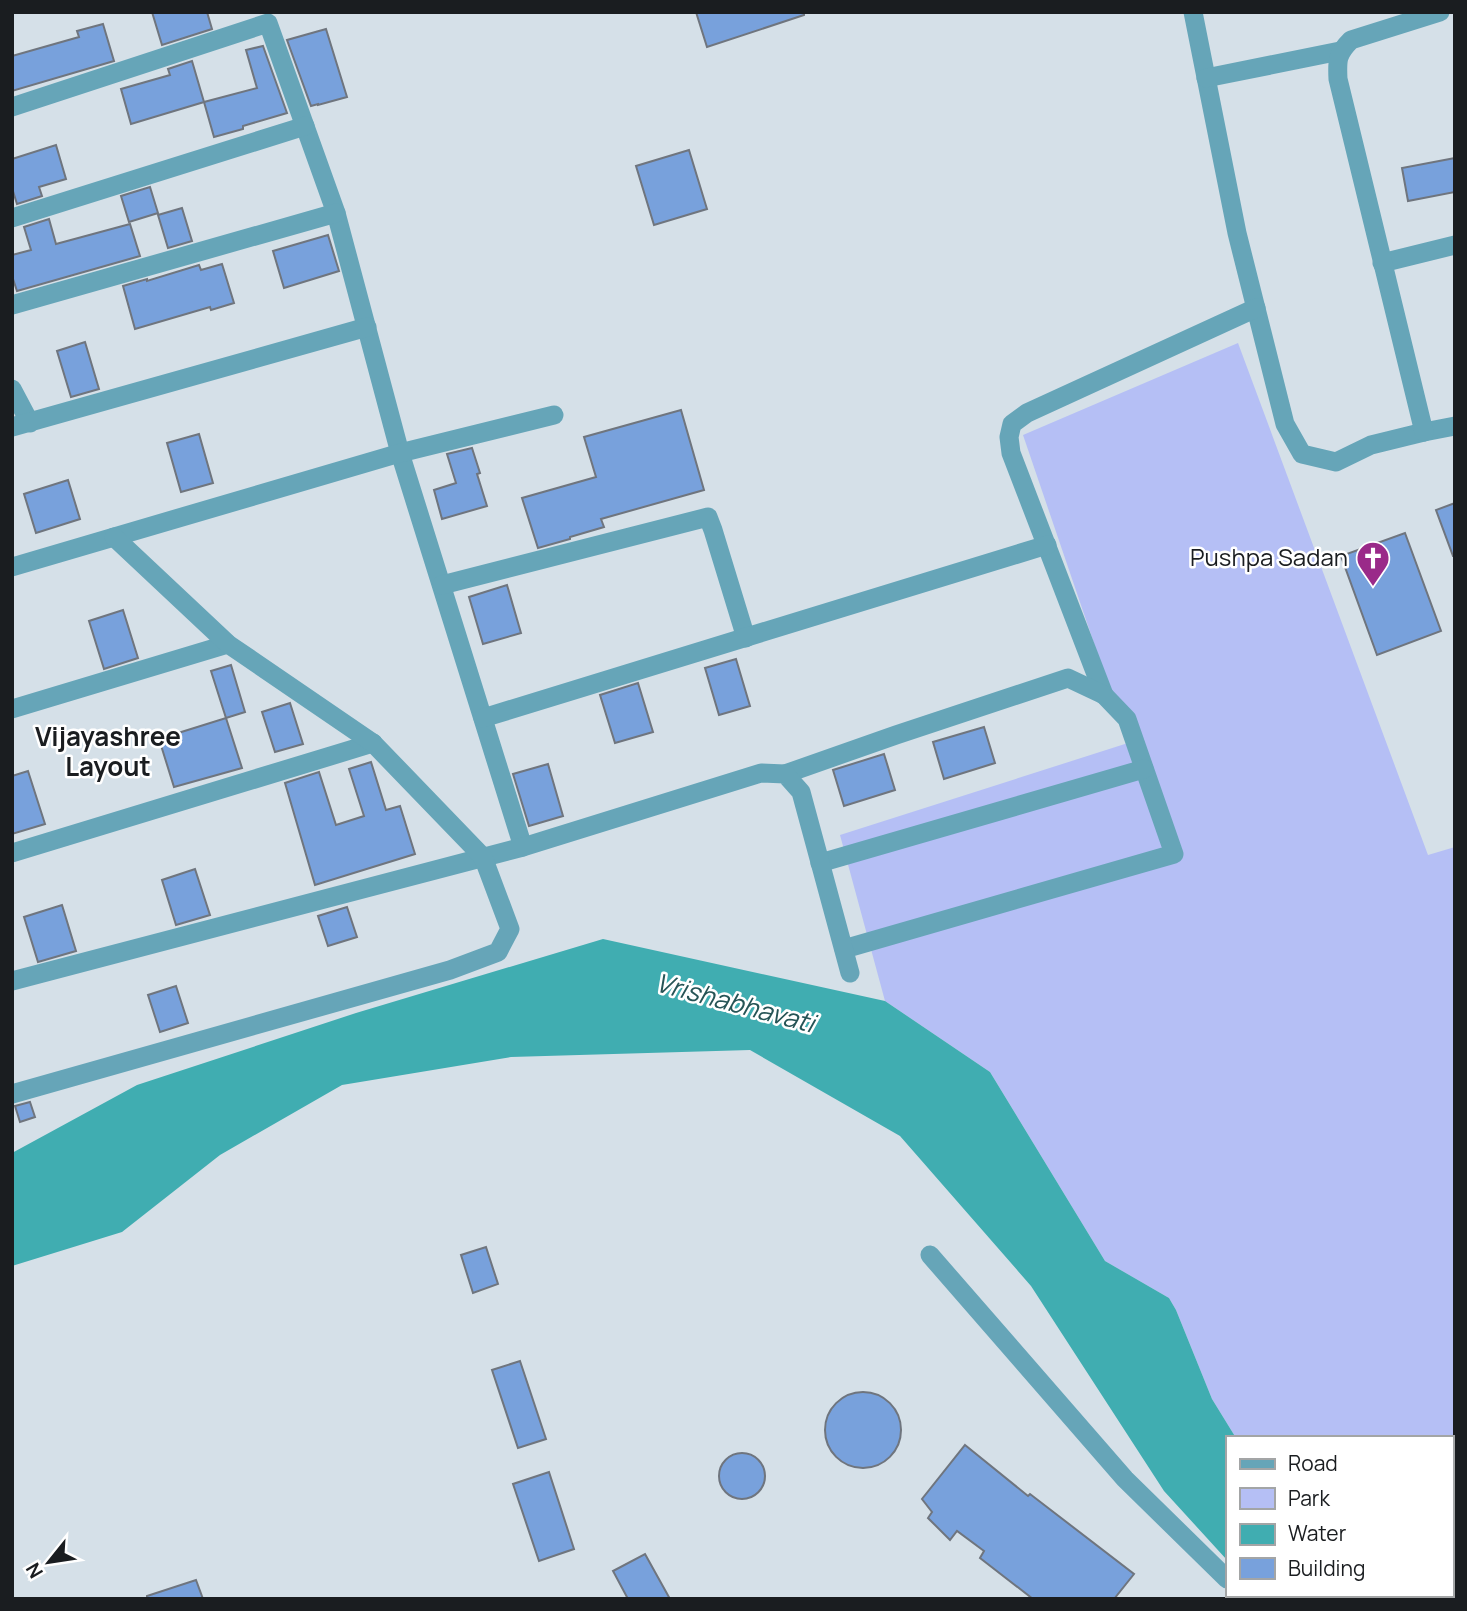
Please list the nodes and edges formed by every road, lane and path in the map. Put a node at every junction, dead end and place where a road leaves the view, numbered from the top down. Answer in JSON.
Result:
{"nodes":[{"id":1,"x":1193,"y":12,"type":"edge"},
{"id":2,"x":1440,"y":12,"type":"edge"},
{"id":3,"x":1340,"y":51,"type":"junction"},
{"id":4,"x":1206,"y":78,"type":"junction"},
{"id":5,"x":12,"y":107,"type":"edge"},
{"id":6,"x":305,"y":126,"type":"junction"},
{"id":7,"x":336,"y":213,"type":"junction"},
{"id":8,"x":12,"y":218,"type":"edge"},
{"id":9,"x":1455,"y":245,"type":"edge"},
{"id":10,"x":1382,"y":263,"type":"junction"},
{"id":11,"x":12,"y":305,"type":"edge"},
{"id":12,"x":1256,"y":307,"type":"junction"},
{"id":13,"x":367,"y":327,"type":"junction"},
{"id":14,"x":12,"y":389,"type":"edge"},
{"id":15,"x":554,"y":415,"type":"dead end"},
{"id":16,"x":21,"y":425,"type":"edge"},
{"id":17,"x":1455,"y":426,"type":"edge"},
{"id":18,"x":1424,"y":432,"type":"junction"},
{"id":19,"x":400,"y":453,"type":"junction"},
{"id":20,"x":114,"y":537,"type":"junction"},
{"id":21,"x":1046,"y":545,"type":"junction"},
{"id":22,"x":12,"y":567,"type":"edge"},
{"id":23,"x":442,"y":585,"type":"junction"},
{"id":24,"x":746,"y":638,"type":"junction"},
{"id":25,"x":228,"y":644,"type":"junction"},
{"id":26,"x":1104,"y":695,"type":"junction"},
{"id":27,"x":12,"y":709,"type":"edge"},
{"id":28,"x":483,"y":718,"type":"junction"},
{"id":29,"x":373,"y":743,"type":"junction"},
{"id":30,"x":1144,"y":769,"type":"junction"},
{"id":31,"x":785,"y":774,"type":"junction"},
{"id":32,"x":523,"y":847,"type":"junction"},
{"id":33,"x":12,"y":853,"type":"edge"},
{"id":34,"x":483,"y":857,"type":"junction"},
{"id":35,"x":820,"y":863,"type":"junction"},
{"id":36,"x":844,"y":949,"type":"junction"},
{"id":37,"x":850,"y":974,"type":"dead end"},
{"id":38,"x":12,"y":981,"type":"edge"},
{"id":39,"x":12,"y":1094,"type":"edge"},
{"id":40,"x":930,"y":1255,"type":"dead end"},
{"id":41,"x":1226,"y":1578,"type":"edge"}],
"edges":[{"from":1,"to":4,"type":"street"},
{"from":2,"to":3,"type":"street"},
{"from":3,"to":4,"type":"street"},
{"from":3,"to":10,"type":"street"},
{"from":4,"to":12,"type":"street"},
{"from":5,"to":6,"type":"street"},
{"from":6,"to":7,"type":"street"},
{"from":6,"to":8,"type":"street"},
{"from":7,"to":11,"type":"street"},
{"from":7,"to":13,"type":"street"},
{"from":9,"to":10,"type":"street"},
{"from":10,"to":18,"type":"street"},
{"from":12,"to":18,"type":"street"},
{"from":12,"to":21,"type":"street"},
{"from":13,"to":16,"type":"street"},
{"from":13,"to":19,"type":"street"},
{"from":14,"to":16,"type":"street"},
{"from":15,"to":19,"type":"street"},
{"from":17,"to":18,"type":"street"},
{"from":19,"to":20,"type":"street"},
{"from":19,"to":23,"type":"street"},
{"from":20,"to":22,"type":"street"},
{"from":20,"to":25,"type":"street"},
{"from":21,"to":24,"type":"street"},
{"from":21,"to":26,"type":"street"},
{"from":23,"to":24,"type":"street"},
{"from":23,"to":28,"type":"street"},
{"from":24,"to":28,"type":"street"},
{"from":25,"to":27,"type":"street"},
{"from":25,"to":29,"type":"street"},
{"from":26,"to":30,"type":"street"},
{"from":26,"to":31,"type":"street"},
{"from":28,"to":32,"type":"street"},
{"from":29,"to":33,"type":"street"},
{"from":29,"to":34,"type":"street"},
{"from":30,"to":35,"type":"street"},
{"from":30,"to":36,"type":"street"},
{"from":31,"to":32,"type":"street"},
{"from":31,"to":35,"type":"street"},
{"from":32,"to":34,"type":"street"},
{"from":34,"to":38,"type":"street"},
{"from":34,"to":39,"type":"street"},
{"from":35,"to":36,"type":"street"},
{"from":36,"to":37,"type":"street"},
{"from":40,"to":41,"type":"street"}]}
